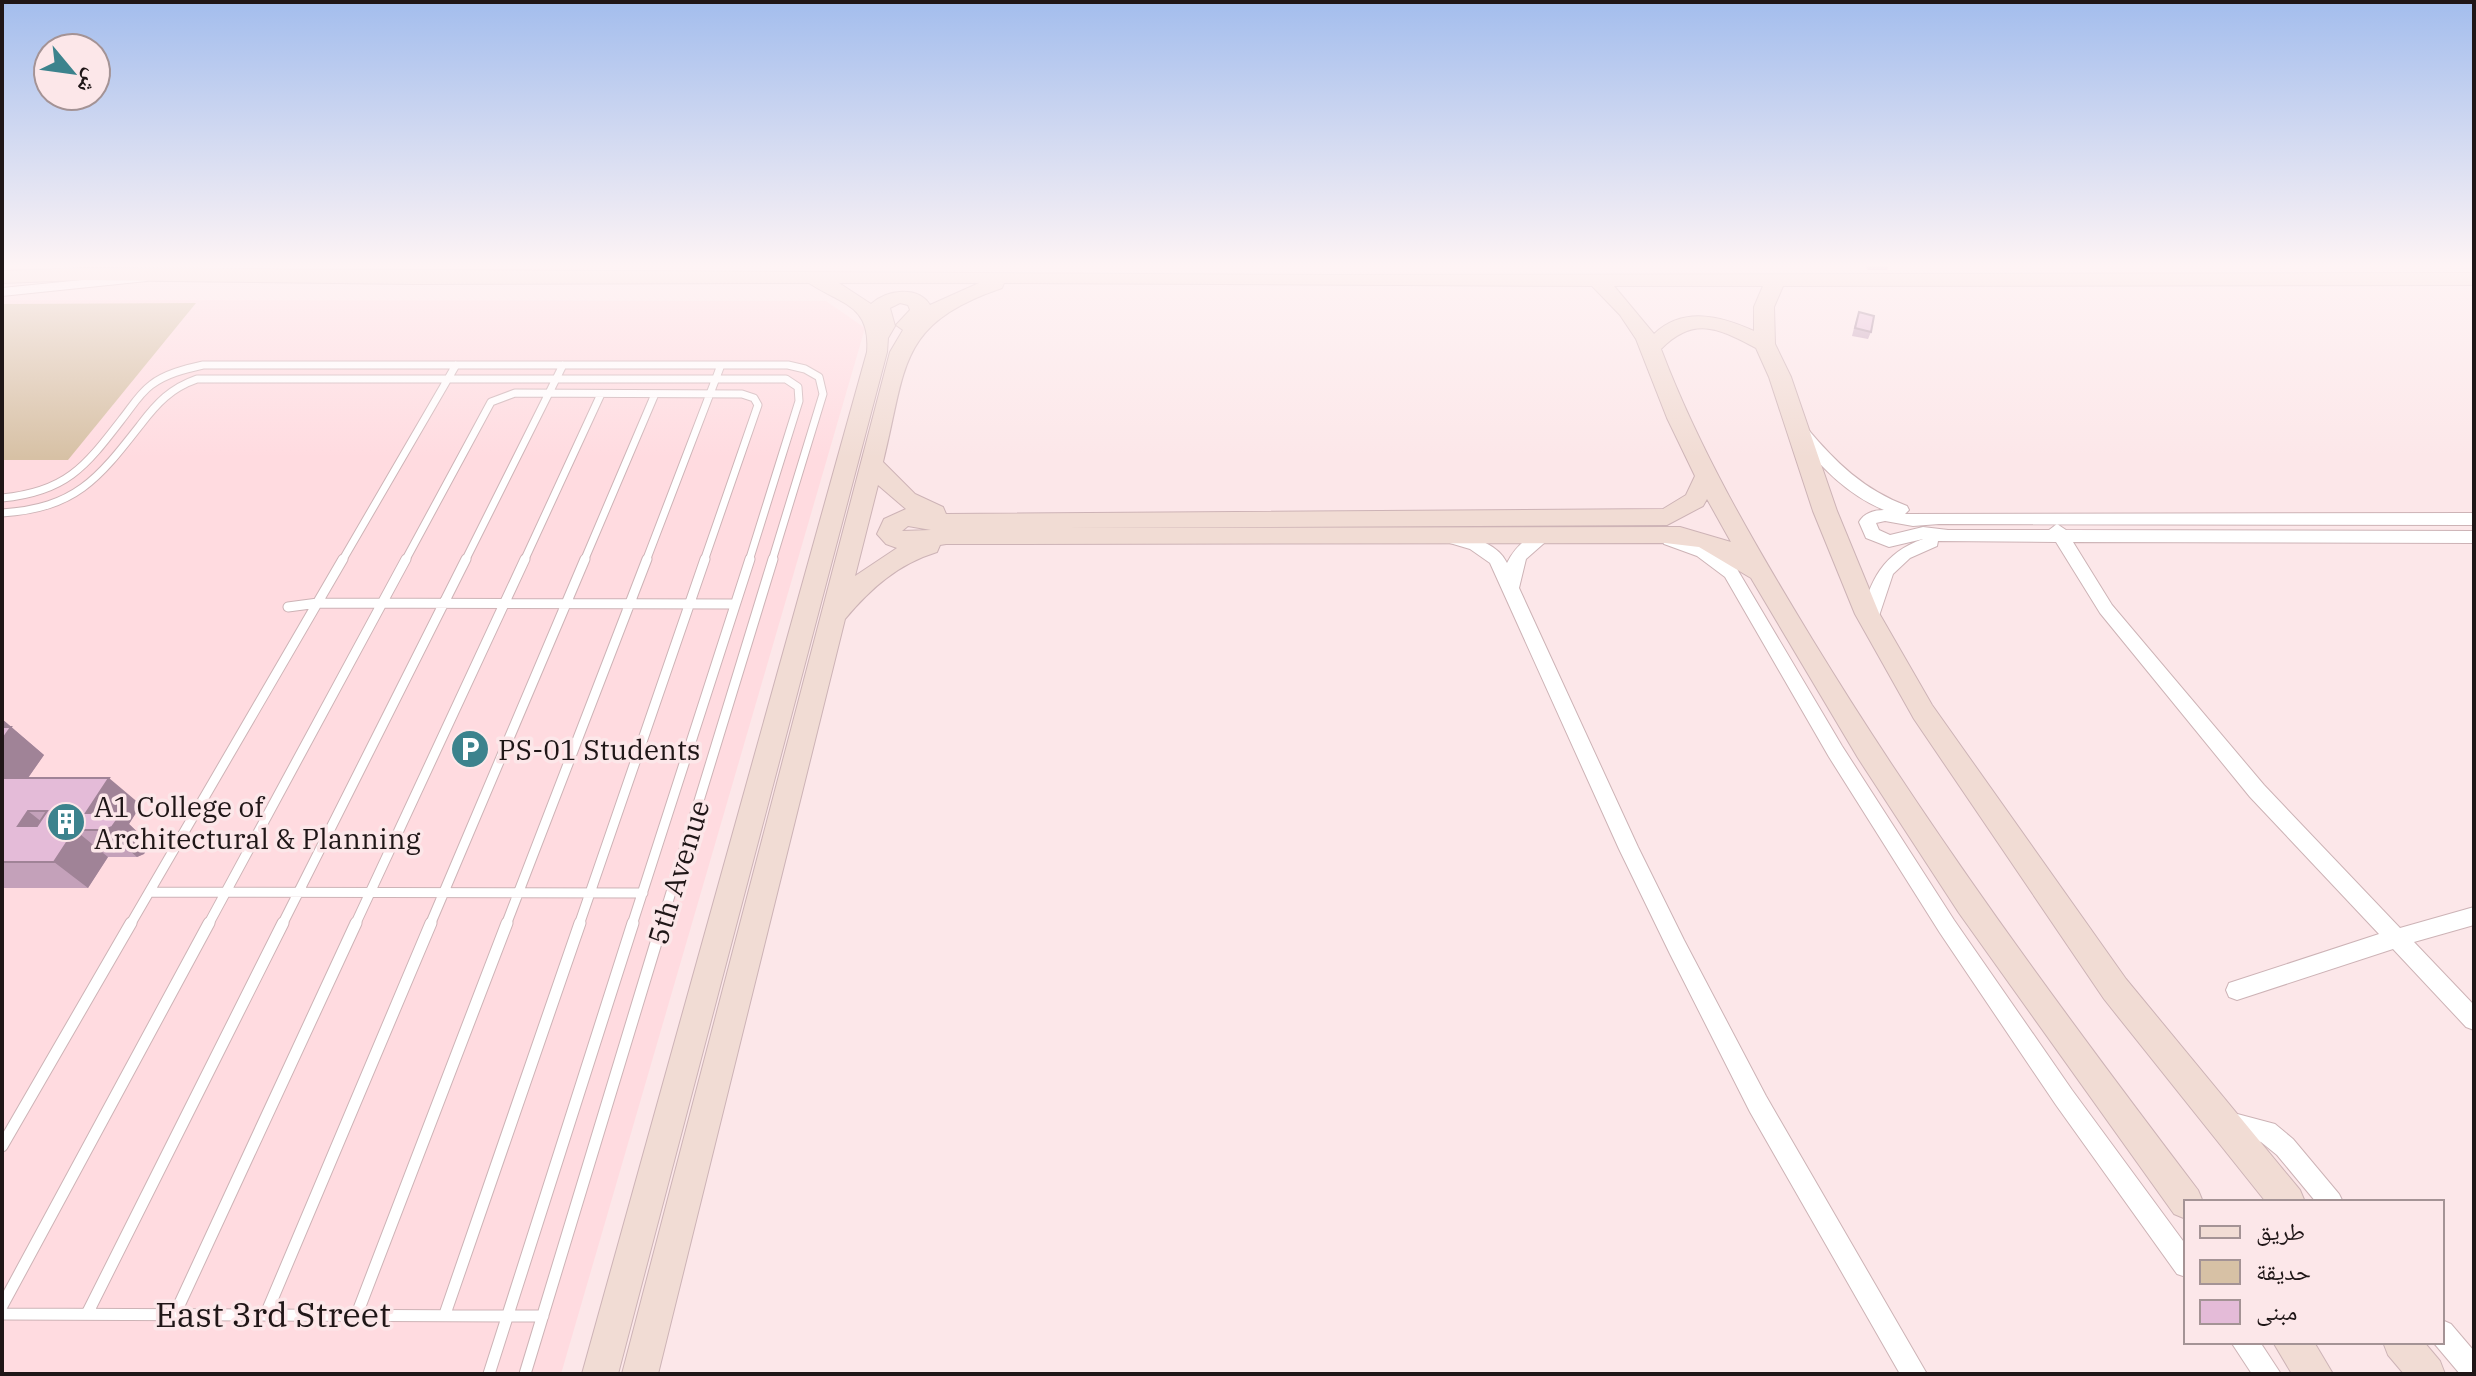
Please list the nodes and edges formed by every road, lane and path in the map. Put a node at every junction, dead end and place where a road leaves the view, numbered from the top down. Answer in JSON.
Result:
{"nodes":[{"id":1,"x":878,"y":330,"type":"edge"},
{"id":2,"x":912,"y":330,"type":"edge"},
{"id":3,"x":1639,"y":330,"type":"edge"},
{"id":4,"x":1670,"y":330,"type":"edge"},
{"id":5,"x":1735,"y":330,"type":"edge"},
{"id":6,"x":1765,"y":330,"type":"edge"},
{"id":7,"x":1765,"y":344,"type":"junction"},
{"id":8,"x":1651,"y":348,"type":"junction"},
{"id":9,"x":888,"y":352,"type":"junction"},
{"id":10,"x":456,"y":365,"type":"junction"},
{"id":11,"x":563,"y":365,"type":"junction"},
{"id":12,"x":721,"y":365,"type":"junction"},
{"id":13,"x":448,"y":379,"type":"junction"},
{"id":14,"x":556,"y":379,"type":"junction"},
{"id":15,"x":715,"y":379,"type":"junction"},
{"id":16,"x":548,"y":393,"type":"junction"},
{"id":17,"x":601,"y":394,"type":"junction"},
{"id":18,"x":655,"y":394,"type":"junction"},
{"id":19,"x":710,"y":394,"type":"junction"},
{"id":20,"x":1794,"y":422,"type":"junction"},
{"id":21,"x":128,"y":439,"type":"junction"},
{"id":22,"x":105,"y":440,"type":"junction"},
{"id":23,"x":872,"y":463,"type":"junction"},
{"id":24,"x":1707,"y":475,"type":"junction"},
{"id":25,"x":2,"y":498,"type":"edge"},
{"id":26,"x":2,"y":513,"type":"edge"},
{"id":27,"x":1939,"y":518,"type":"junction"},
{"id":28,"x":2049,"y":518,"type":"junction"},
{"id":29,"x":2474,"y":519,"type":"edge"},
{"id":30,"x":988,"y":529,"type":"junction"},
{"id":31,"x":1948,"y":536,"type":"junction"},
{"id":32,"x":2061,"y":536,"type":"junction"},
{"id":33,"x":1449,"y":537,"type":"junction"},
{"id":34,"x":1543,"y":537,"type":"junction"},
{"id":35,"x":1647,"y":537,"type":"junction"},
{"id":36,"x":2474,"y":537,"type":"edge"},
{"id":37,"x":1760,"y":572,"type":"junction"},
{"id":38,"x":1511,"y":586,"type":"junction"},
{"id":39,"x":318,"y":603,"type":"junction"},
{"id":40,"x":382,"y":603,"type":"junction"},
{"id":41,"x":443,"y":603,"type":"junction"},
{"id":42,"x":504,"y":603,"type":"junction"},
{"id":43,"x":567,"y":603,"type":"junction"},
{"id":44,"x":629,"y":603,"type":"junction"},
{"id":45,"x":690,"y":603,"type":"junction"},
{"id":46,"x":735,"y":604,"type":"junction"},
{"id":47,"x":288,"y":607,"type":"dead end"},
{"id":48,"x":833,"y":615,"type":"junction"},
{"id":49,"x":1870,"y":620,"type":"junction"},
{"id":50,"x":150,"y":892,"type":"junction"},
{"id":51,"x":226,"y":892,"type":"junction"},
{"id":52,"x":298,"y":892,"type":"junction"},
{"id":53,"x":370,"y":893,"type":"junction"},
{"id":54,"x":444,"y":893,"type":"junction"},
{"id":55,"x":518,"y":893,"type":"junction"},
{"id":56,"x":590,"y":893,"type":"junction"},
{"id":57,"x":643,"y":893,"type":"junction"},
{"id":58,"x":2474,"y":916,"type":"edge"},
{"id":59,"x":2395,"y":939,"type":"junction"},
{"id":60,"x":2237,"y":990,"type":"dead end"},
{"id":61,"x":2474,"y":1020,"type":"edge"},
{"id":62,"x":2222,"y":1121,"type":"junction"},
{"id":63,"x":2,"y":1146,"type":"edge"},
{"id":64,"x":2184,"y":1200,"type":"edge"},
{"id":65,"x":2286,"y":1200,"type":"edge"},
{"id":66,"x":2329,"y":1200,"type":"edge"},
{"id":67,"x":2184,"y":1262,"type":"edge"},
{"id":68,"x":2,"y":1306,"type":"edge"},
{"id":69,"x":2,"y":1314,"type":"edge"},
{"id":70,"x":87,"y":1314,"type":"junction"},
{"id":71,"x":175,"y":1314,"type":"junction"},
{"id":72,"x":266,"y":1314,"type":"junction"},
{"id":73,"x":357,"y":1314,"type":"junction"},
{"id":74,"x":445,"y":1314,"type":"junction"},
{"id":75,"x":508,"y":1314,"type":"junction"},
{"id":76,"x":543,"y":1316,"type":"junction"},
{"id":77,"x":2444,"y":1335,"type":"edge"},
{"id":78,"x":2246,"y":1344,"type":"edge"},
{"id":79,"x":2292,"y":1344,"type":"edge"},
{"id":80,"x":2403,"y":1344,"type":"edge"},
{"id":81,"x":2474,"y":1371,"type":"edge"},
{"id":82,"x":489,"y":1374,"type":"edge"},
{"id":83,"x":525,"y":1374,"type":"edge"},
{"id":84,"x":600,"y":1374,"type":"edge"},
{"id":85,"x":640,"y":1374,"type":"edge"},
{"id":86,"x":1914,"y":1374,"type":"edge"},
{"id":87,"x":2268,"y":1374,"type":"edge"},
{"id":88,"x":2315,"y":1374,"type":"edge"},
{"id":89,"x":2427,"y":1374,"type":"edge"}],
"edges":[{"from":1,"to":9,"type":"main road"},
{"from":2,"to":9,"type":"main road"},
{"from":3,"to":8,"type":"main road"},
{"from":4,"to":8,"type":"main road"},
{"from":5,"to":7,"type":"main road"},
{"from":6,"to":7,"type":"main road"},
{"from":7,"to":20,"type":"main road"},
{"from":8,"to":24,"type":"main road"},
{"from":9,"to":23,"type":"main road"},
{"from":9,"to":84,"type":"main road"},
{"from":10,"to":11,"type":"lane"},
{"from":10,"to":13,"type":"lane"},
{"from":10,"to":22,"type":"lane"},
{"from":11,"to":12,"type":"lane"},
{"from":11,"to":14,"type":"lane"},
{"from":12,"to":15,"type":"lane"},
{"from":12,"to":76,"type":"lane","name":"5th Avenue"},
{"from":13,"to":14,"type":"lane"},
{"from":13,"to":21,"type":"lane"},
{"from":13,"to":39,"type":"lane"},
{"from":14,"to":15,"type":"lane"},
{"from":14,"to":16,"type":"lane"},
{"from":15,"to":19,"type":"lane"},
{"from":15,"to":46,"type":"lane","name":"5th Avenue"},
{"from":16,"to":17,"type":"lane"},
{"from":16,"to":40,"type":"lane"},
{"from":16,"to":41,"type":"lane"},
{"from":17,"to":18,"type":"lane"},
{"from":17,"to":42,"type":"lane"},
{"from":18,"to":19,"type":"lane"},
{"from":18,"to":43,"type":"lane"},
{"from":19,"to":44,"type":"lane"},
{"from":19,"to":45,"type":"lane"},
{"from":20,"to":27,"type":"street"},
{"from":20,"to":49,"type":"main road"},
{"from":21,"to":22,"type":"lane"},
{"from":21,"to":26,"type":"lane"},
{"from":22,"to":25,"type":"lane"},
{"from":23,"to":30,"type":"main road"},
{"from":23,"to":48,"type":"main road"},
{"from":24,"to":30,"type":"main road"},
{"from":24,"to":37,"type":"main road"},
{"from":27,"to":28,"type":"street"},
{"from":27,"to":31,"type":"street"},
{"from":27,"to":31,"type":"street"},
{"from":28,"to":29,"type":"street"},
{"from":28,"to":32,"type":"street"},
{"from":30,"to":33,"type":"main road"},
{"from":30,"to":48,"type":"main road"},
{"from":31,"to":32,"type":"street"},
{"from":31,"to":49,"type":"street"},
{"from":32,"to":36,"type":"street"},
{"from":32,"to":59,"type":"street"},
{"from":33,"to":34,"type":"main road"},
{"from":33,"to":38,"type":"street"},
{"from":34,"to":35,"type":"main road"},
{"from":34,"to":38,"type":"street"},
{"from":35,"to":37,"type":"main road"},
{"from":35,"to":67,"type":"street"},
{"from":37,"to":64,"type":"main road"},
{"from":38,"to":86,"type":"street"},
{"from":39,"to":40,"type":"lane"},
{"from":39,"to":47,"type":"lane"},
{"from":39,"to":50,"type":"lane"},
{"from":40,"to":41,"type":"lane"},
{"from":40,"to":51,"type":"lane"},
{"from":41,"to":42,"type":"lane"},
{"from":41,"to":52,"type":"lane"},
{"from":42,"to":43,"type":"lane"},
{"from":42,"to":53,"type":"lane"},
{"from":43,"to":44,"type":"lane"},
{"from":43,"to":54,"type":"lane"},
{"from":44,"to":45,"type":"lane"},
{"from":44,"to":55,"type":"lane"},
{"from":45,"to":46,"type":"lane"},
{"from":45,"to":56,"type":"lane"},
{"from":46,"to":57,"type":"lane","name":"5th Avenue"},
{"from":48,"to":85,"type":"main road"},
{"from":49,"to":62,"type":"main road"},
{"from":50,"to":51,"type":"lane"},
{"from":50,"to":63,"type":"lane"},
{"from":51,"to":52,"type":"lane"},
{"from":51,"to":68,"type":"lane"},
{"from":52,"to":53,"type":"lane"},
{"from":52,"to":70,"type":"lane"},
{"from":53,"to":54,"type":"lane"},
{"from":53,"to":71,"type":"lane"},
{"from":54,"to":55,"type":"lane"},
{"from":54,"to":72,"type":"lane"},
{"from":55,"to":56,"type":"lane"},
{"from":55,"to":73,"type":"lane"},
{"from":56,"to":57,"type":"lane"},
{"from":56,"to":74,"type":"lane"},
{"from":57,"to":75,"type":"lane","name":"5th Avenue"},
{"from":58,"to":59,"type":"street"},
{"from":59,"to":60,"type":"street"},
{"from":59,"to":61,"type":"street"},
{"from":62,"to":65,"type":"main road"},
{"from":62,"to":66,"type":"street"},
{"from":69,"to":70,"type":"lane","name":"East 3rd Street"},
{"from":70,"to":71,"type":"lane","name":"East 3rd Street"},
{"from":71,"to":72,"type":"lane","name":"East 3rd Street"},
{"from":72,"to":73,"type":"lane","name":"East 3rd Street"},
{"from":73,"to":74,"type":"lane","name":"East 3rd Street"},
{"from":74,"to":75,"type":"lane","name":"East 3rd Street"},
{"from":75,"to":76,"type":"lane","name":"East 3rd Street"},
{"from":75,"to":82,"type":"lane","name":"5th Avenue"},
{"from":76,"to":83,"type":"lane","name":"5th Avenue"},
{"from":77,"to":81,"type":"street"},
{"from":78,"to":87,"type":"street"},
{"from":79,"to":88,"type":"main road"},
{"from":80,"to":89,"type":"main road"}]}
